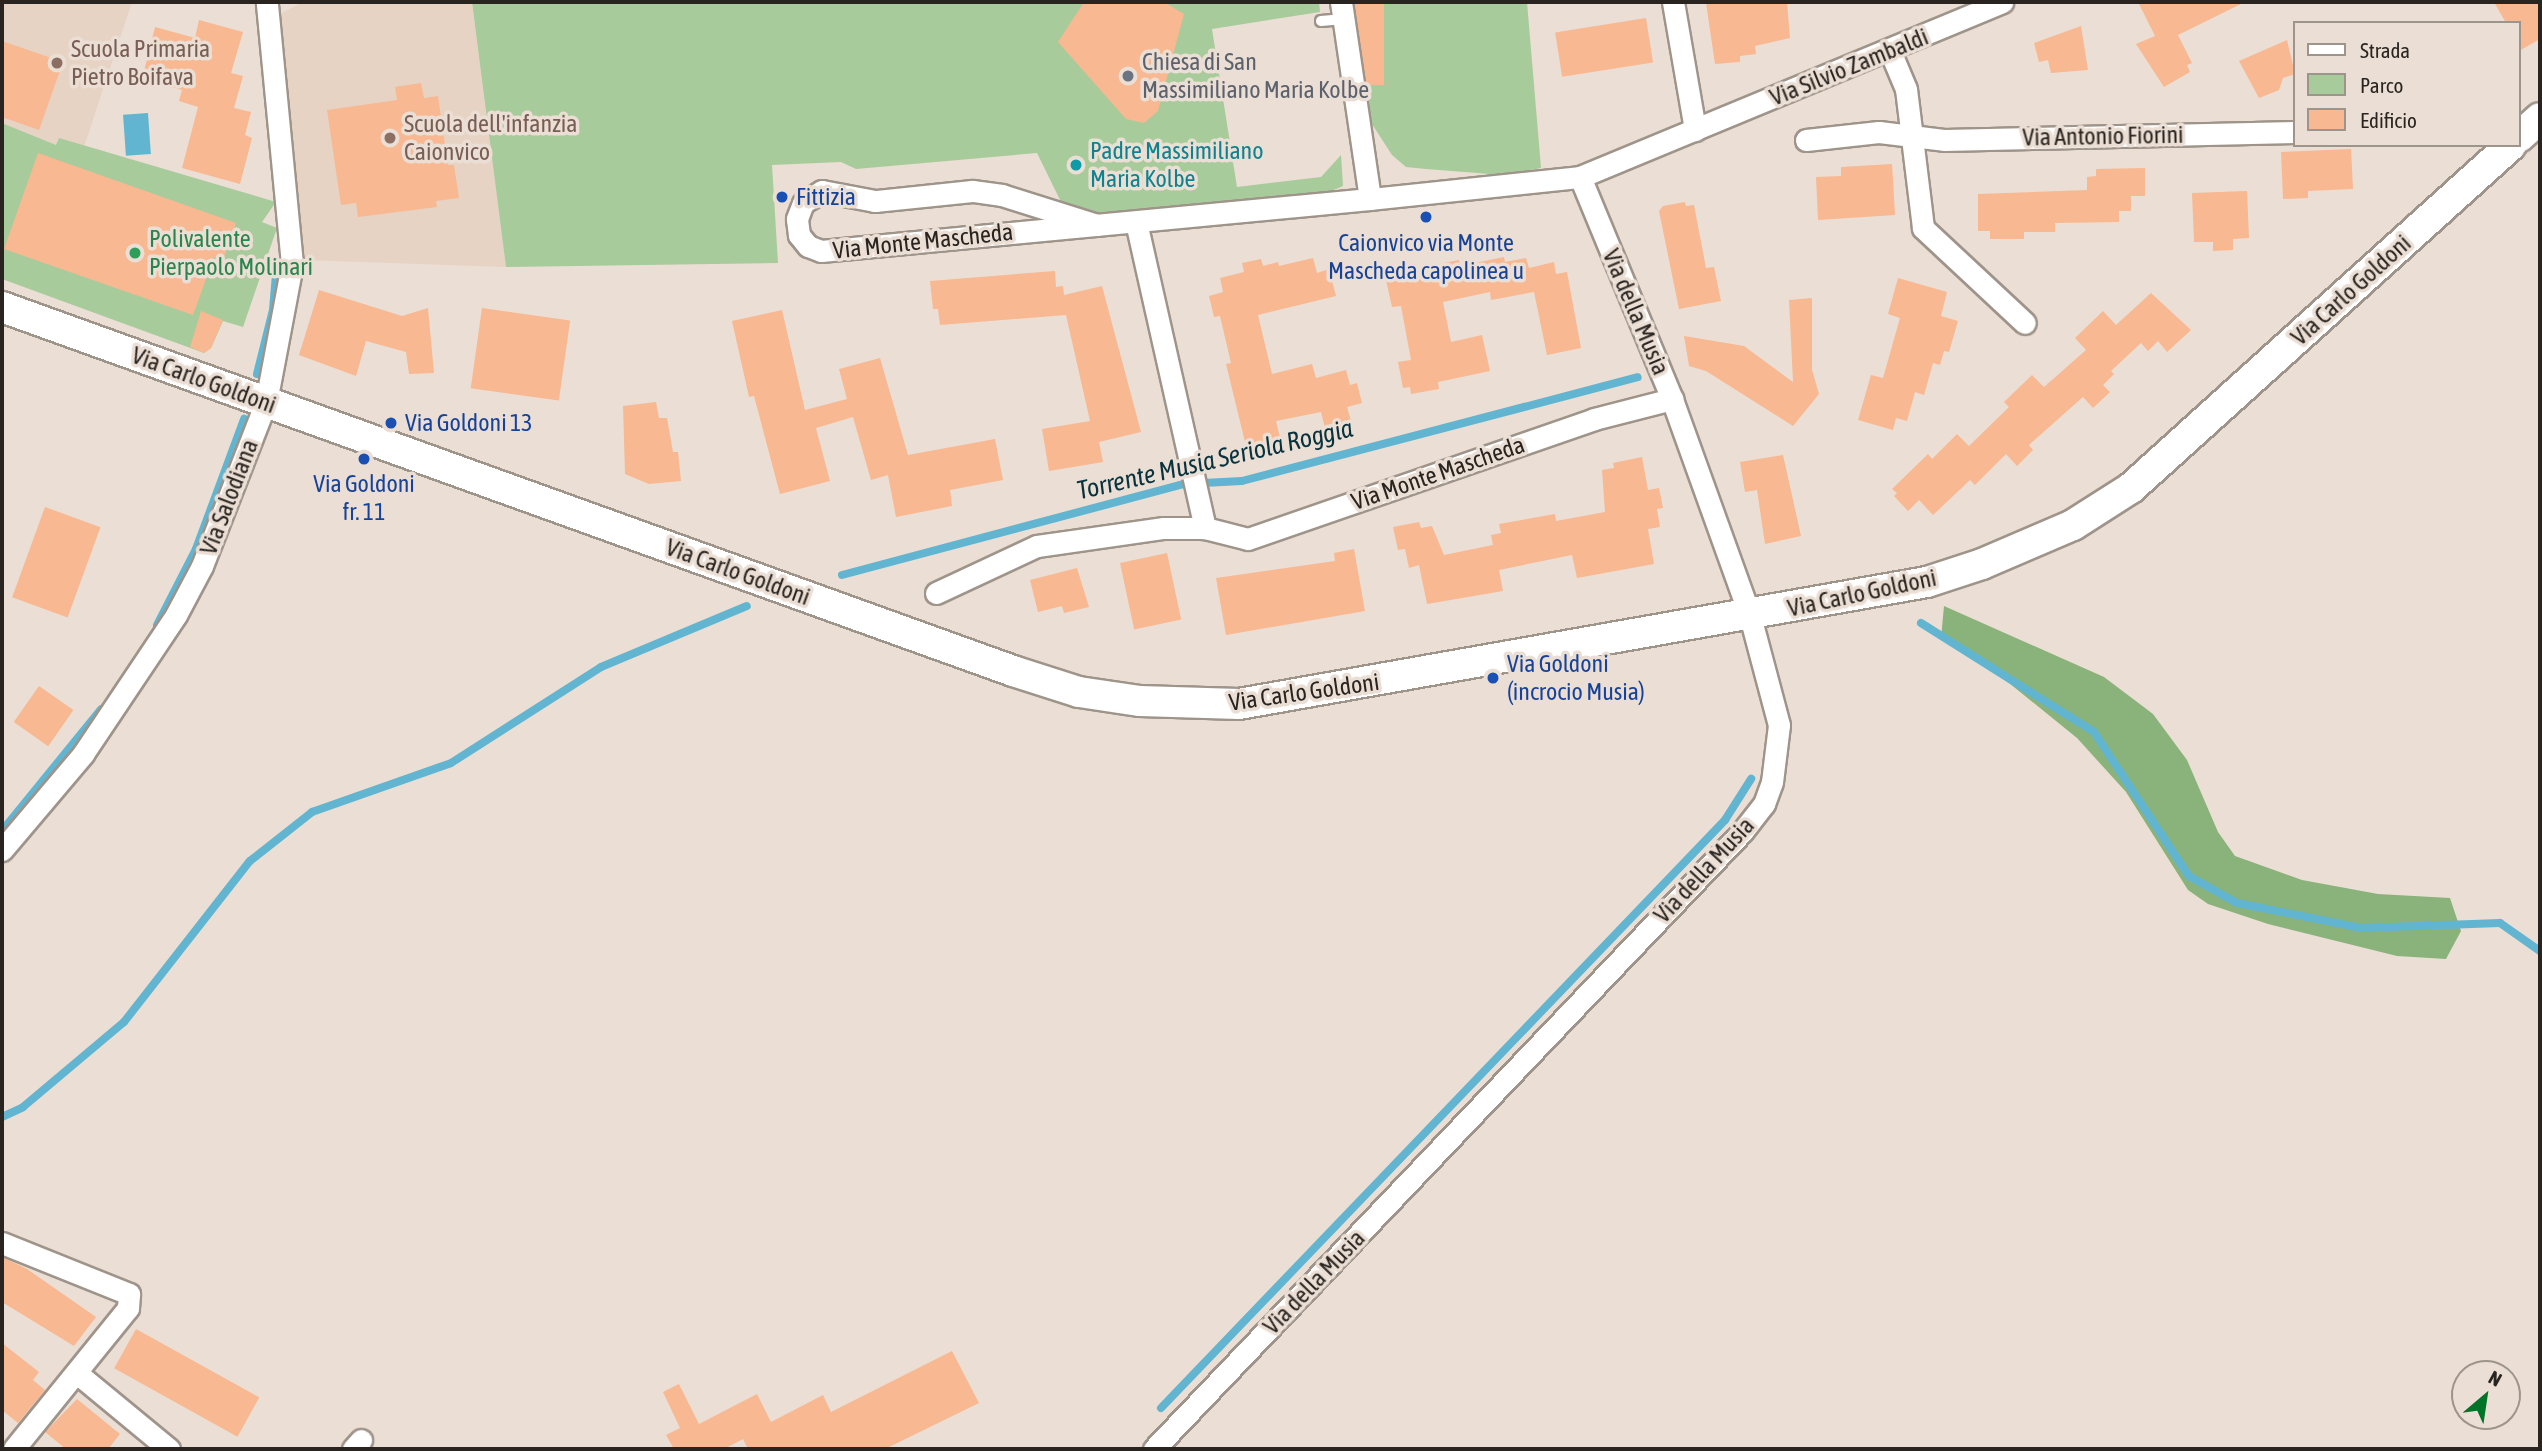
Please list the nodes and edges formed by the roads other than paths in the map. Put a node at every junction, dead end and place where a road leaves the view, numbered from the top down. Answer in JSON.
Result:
{"nodes":[{"id":1,"x":267,"y":2,"type":"edge"},
{"id":2,"x":1673,"y":2,"type":"edge"},
{"id":3,"x":2002,"y":2,"type":"edge"},
{"id":4,"x":1342,"y":10,"type":"edge"},
{"id":5,"x":1321,"y":21,"type":"dead end"},
{"id":6,"x":1890,"y":51,"type":"junction"},
{"id":7,"x":2540,"y":118,"type":"edge"},
{"id":8,"x":1695,"y":130,"type":"junction"},
{"id":9,"x":2294,"y":132,"type":"edge"},
{"id":10,"x":1912,"y":135,"type":"junction"},
{"id":11,"x":2521,"y":135,"type":"edge"},
{"id":12,"x":1806,"y":140,"type":"dead end"},
{"id":13,"x":2509,"y":147,"type":"edge"},
{"id":14,"x":1580,"y":177,"type":"junction"},
{"id":15,"x":1370,"y":199,"type":"junction"},
{"id":16,"x":1136,"y":222,"type":"junction"},
{"id":17,"x":1097,"y":225,"type":"junction"},
{"id":18,"x":2,"y":307,"type":"edge"},
{"id":19,"x":2025,"y":323,"type":"dead end"},
{"id":20,"x":1672,"y":399,"type":"junction"},
{"id":21,"x":266,"y":402,"type":"junction"},
{"id":22,"x":1205,"y":528,"type":"junction"},
{"id":23,"x":936,"y":593,"type":"dead end"},
{"id":24,"x":1750,"y":616,"type":"junction"},
{"id":25,"x":2,"y":850,"type":"edge"},
{"id":26,"x":2,"y":1243,"type":"edge"},
{"id":27,"x":78,"y":1374,"type":"junction"},
{"id":28,"x":14,"y":1449,"type":"edge"},
{"id":29,"x":170,"y":1449,"type":"edge"},
{"id":30,"x":1154,"y":1449,"type":"edge"}],
"edges":[{"from":1,"to":21,"type":"street","name":"Via Salodiana"},
{"from":2,"to":8,"type":"street"},
{"from":3,"to":6,"type":"street","name":"Via Silvio Zambaldi"},
{"from":4,"to":5,"type":"lane"},
{"from":4,"to":15,"type":"street"},
{"from":6,"to":8,"type":"street","name":"Via Silvio Zambaldi"},
{"from":6,"to":10,"type":"street"},
{"from":7,"to":11,"type":"street"},
{"from":8,"to":14,"type":"street"},
{"from":9,"to":10,"type":"street","name":"Via Antonio Fiorini"},
{"from":10,"to":12,"type":"street","name":"Via Antonio Fiorini"},
{"from":10,"to":19,"type":"street"},
{"from":13,"to":24,"type":"street","name":"Via Carlo Goldoni"},
{"from":14,"to":15,"type":"street","name":"Via Monte Mascheda"},
{"from":14,"to":20,"type":"street","name":"Via della Musia"},
{"from":15,"to":16,"type":"street","name":"Via Monte Mascheda"},
{"from":16,"to":17,"type":"street","name":"Via Monte Mascheda"},
{"from":16,"to":22,"type":"street"},
{"from":17,"to":17,"type":"street","name":"Via Monte Mascheda"},
{"from":18,"to":21,"type":"street","name":"Via Carlo Goldoni"},
{"from":20,"to":22,"type":"street","name":"Via Monte Mascheda"},
{"from":20,"to":24,"type":"street","name":"Via della Musia"},
{"from":21,"to":24,"type":"street","name":"Via Carlo Goldoni"},
{"from":21,"to":25,"type":"street","name":"Via Salodiana"},
{"from":22,"to":23,"type":"street","name":"Via Monte Mascheda"},
{"from":24,"to":30,"type":"street","name":"Via della Musia"},
{"from":26,"to":27,"type":"street"},
{"from":27,"to":28,"type":"street"},
{"from":27,"to":29,"type":"street"}]}
